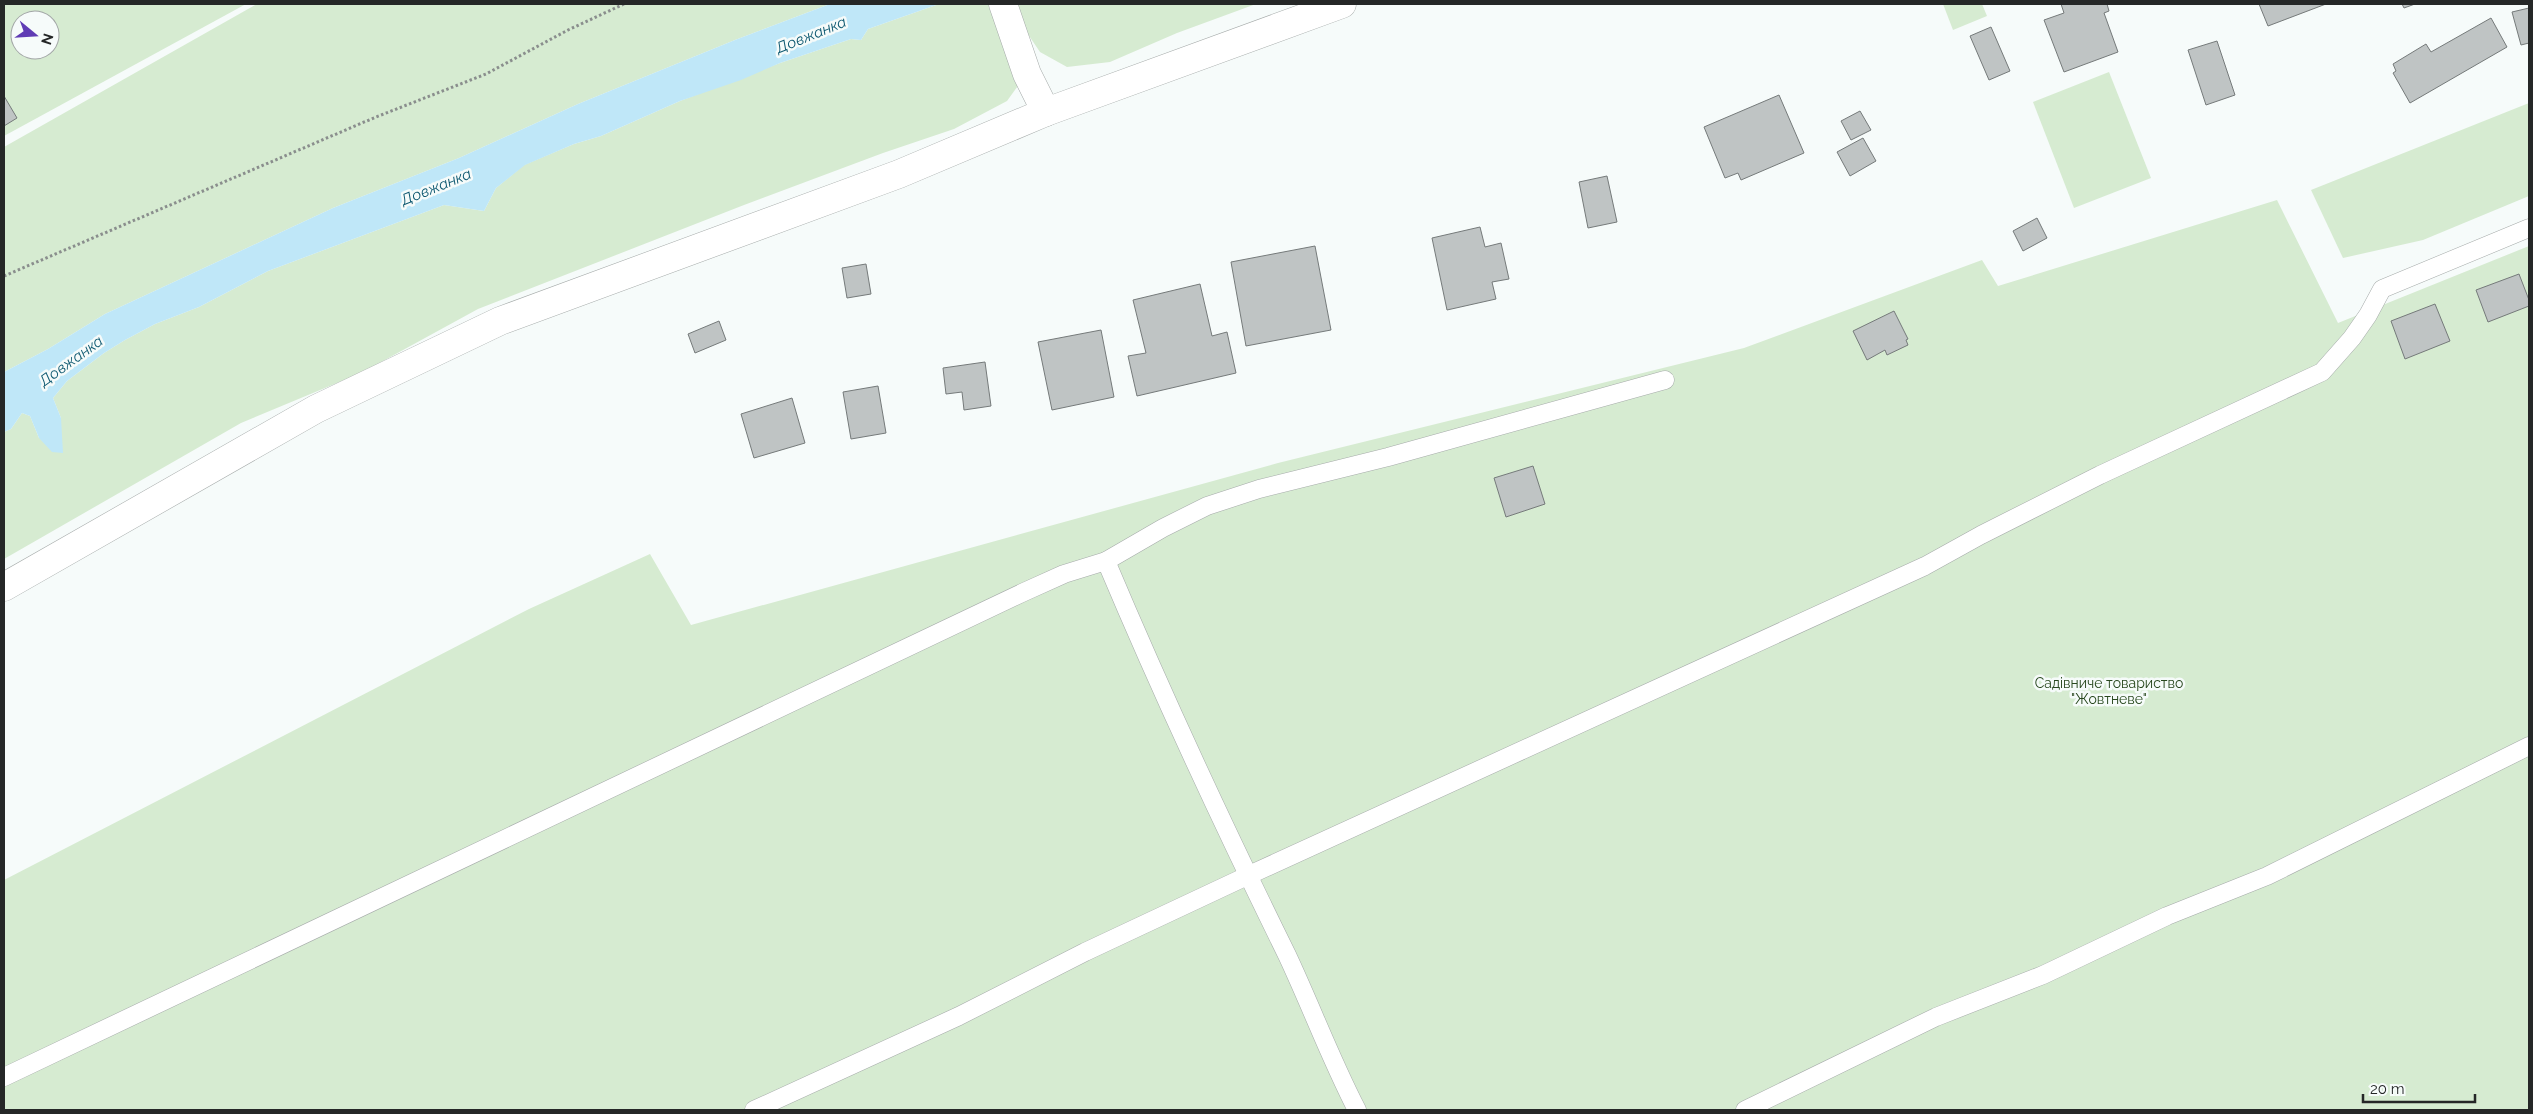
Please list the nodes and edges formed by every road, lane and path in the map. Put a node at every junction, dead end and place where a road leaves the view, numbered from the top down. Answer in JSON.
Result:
{"nodes":[{"id":1,"x":624,"y":4,"type":"edge"},
{"id":2,"x":1003,"y":4,"type":"edge"},
{"id":3,"x":1342,"y":4,"type":"edge"},
{"id":4,"x":1046,"y":112,"type":"junction"},
{"id":5,"x":2529,"y":228,"type":"edge"},
{"id":6,"x":4,"y":276,"type":"edge"},
{"id":7,"x":1665,"y":380,"type":"dead end"},
{"id":8,"x":1106,"y":561,"type":"junction"},
{"id":9,"x":4,"y":587,"type":"edge"},
{"id":10,"x":2529,"y":746,"type":"edge"},
{"id":11,"x":1247,"y":876,"type":"junction"},
{"id":12,"x":4,"y":1077,"type":"edge"},
{"id":13,"x":754,"y":1110,"type":"edge"},
{"id":14,"x":1356,"y":1110,"type":"edge"},
{"id":15,"x":1745,"y":1110,"type":"edge"}],
"edges":[{"from":1,"to":6,"type":"path"},
{"from":2,"to":4,"type":"street"},
{"from":3,"to":4,"type":"street"},
{"from":4,"to":9,"type":"street"},
{"from":5,"to":11,"type":"lane"},
{"from":7,"to":8,"type":"lane"},
{"from":8,"to":11,"type":"lane"},
{"from":8,"to":12,"type":"lane"},
{"from":10,"to":15,"type":"lane"},
{"from":11,"to":13,"type":"lane"},
{"from":11,"to":14,"type":"lane"}]}
